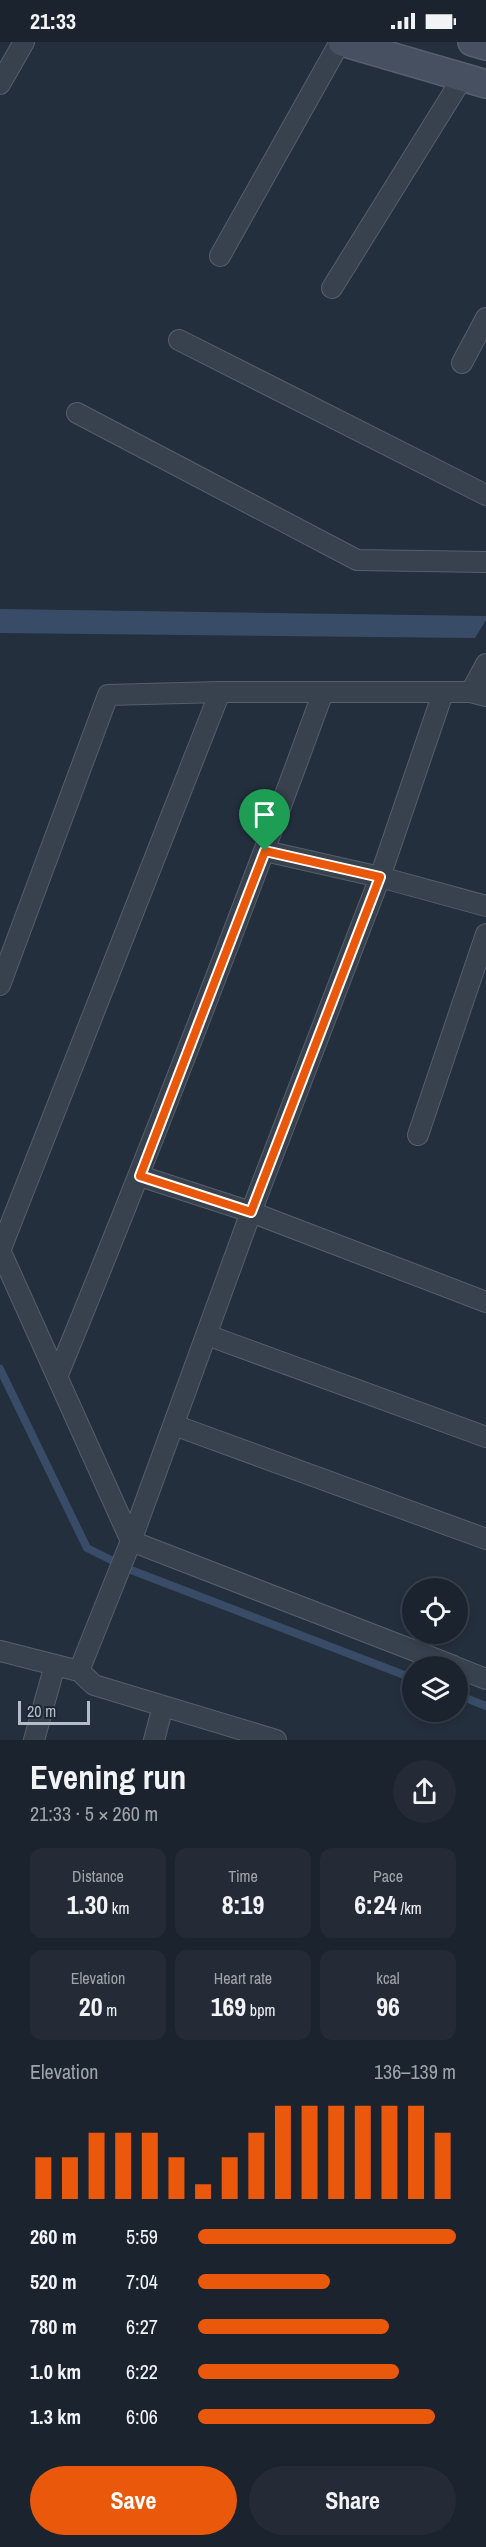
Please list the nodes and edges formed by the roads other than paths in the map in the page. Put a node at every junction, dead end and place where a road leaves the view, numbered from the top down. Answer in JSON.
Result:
{"nodes":[{"id":1,"x":24,"y":42,"type":"edge"},
{"id":2,"x":341,"y":42,"type":"edge"},
{"id":3,"x":472,"y":42,"type":"edge"},
{"id":4,"x":486,"y":46,"type":"edge"},
{"id":5,"x":475,"y":80,"type":"edge"},
{"id":6,"x":0,"y":84,"type":"edge"},
{"id":7,"x":220,"y":256,"type":"dead end"},
{"id":8,"x":332,"y":288,"type":"dead end"},
{"id":9,"x":484,"y":327,"type":"edge"},
{"id":10,"x":179,"y":340,"type":"dead end"},
{"id":11,"x":462,"y":363,"type":"dead end"},
{"id":12,"x":77,"y":413,"type":"dead end"},
{"id":13,"x":486,"y":495,"type":"edge"},
{"id":14,"x":486,"y":562,"type":"edge"},
{"id":15,"x":486,"y":664,"type":"edge"},
{"id":16,"x":220,"y":692,"type":"junction"},
{"id":17,"x":323,"y":692,"type":"junction"},
{"id":18,"x":443,"y":693,"type":"junction"},
{"id":19,"x":479,"y":694,"type":"edge"},
{"id":20,"x":265,"y":851,"type":"junction"},
{"id":21,"x":380,"y":877,"type":"junction"},
{"id":22,"x":486,"y":906,"type":"edge"},
{"id":23,"x":486,"y":934,"type":"edge"},
{"id":24,"x":0,"y":985,"type":"edge"},
{"id":25,"x":418,"y":1135,"type":"dead end"},
{"id":26,"x":140,"y":1176,"type":"junction"},
{"id":27,"x":251,"y":1212,"type":"junction"},
{"id":28,"x":0,"y":1250,"type":"edge"},
{"id":29,"x":486,"y":1302,"type":"edge"},
{"id":30,"x":207,"y":1335,"type":"junction"},
{"id":31,"x":57,"y":1377,"type":"junction"},
{"id":32,"x":174,"y":1425,"type":"junction"},
{"id":33,"x":486,"y":1437,"type":"edge"},
{"id":34,"x":486,"y":1539,"type":"edge"},
{"id":35,"x":131,"y":1541,"type":"junction"},
{"id":36,"x":0,"y":1651,"type":"edge"},
{"id":37,"x":428,"y":1656,"type":"edge"},
{"id":38,"x":55,"y":1665,"type":"junction"},
{"id":39,"x":79,"y":1671,"type":"junction"},
{"id":40,"x":468,"y":1672,"type":"edge"},
{"id":41,"x":486,"y":1679,"type":"edge"},
{"id":42,"x":164,"y":1706,"type":"junction"},
{"id":43,"x":34,"y":1740,"type":"edge"},
{"id":44,"x":154,"y":1740,"type":"edge"},
{"id":45,"x":276,"y":1740,"type":"edge"}],
"edges":[{"from":1,"to":6,"type":"street"},
{"from":2,"to":5,"type":"main road"},
{"from":2,"to":7,"type":"street"},
{"from":3,"to":4,"type":"main road"},
{"from":5,"to":8,"type":"street"},
{"from":9,"to":11,"type":"street"},
{"from":10,"to":13,"type":"street"},
{"from":12,"to":14,"type":"street"},
{"from":15,"to":19,"type":"street"},
{"from":16,"to":17,"type":"street"},
{"from":16,"to":24,"type":"street"},
{"from":16,"to":28,"type":"street"},
{"from":17,"to":18,"type":"street"},
{"from":17,"to":20,"type":"street"},
{"from":18,"to":19,"type":"street"},
{"from":18,"to":21,"type":"street"},
{"from":20,"to":21,"type":"street"},
{"from":20,"to":26,"type":"street"},
{"from":21,"to":22,"type":"street"},
{"from":21,"to":27,"type":"street"},
{"from":23,"to":25,"type":"street"},
{"from":26,"to":27,"type":"street"},
{"from":26,"to":31,"type":"street"},
{"from":27,"to":29,"type":"street"},
{"from":27,"to":30,"type":"street"},
{"from":28,"to":31,"type":"street"},
{"from":30,"to":32,"type":"street"},
{"from":30,"to":33,"type":"street"},
{"from":31,"to":35,"type":"street"},
{"from":32,"to":34,"type":"street"},
{"from":32,"to":35,"type":"street"},
{"from":35,"to":37,"type":"street"},
{"from":35,"to":39,"type":"street"},
{"from":36,"to":38,"type":"street"},
{"from":38,"to":39,"type":"street"},
{"from":38,"to":43,"type":"street"},
{"from":39,"to":42,"type":"street"},
{"from":40,"to":41,"type":"street"},
{"from":42,"to":44,"type":"street"},
{"from":42,"to":45,"type":"street"}]}
